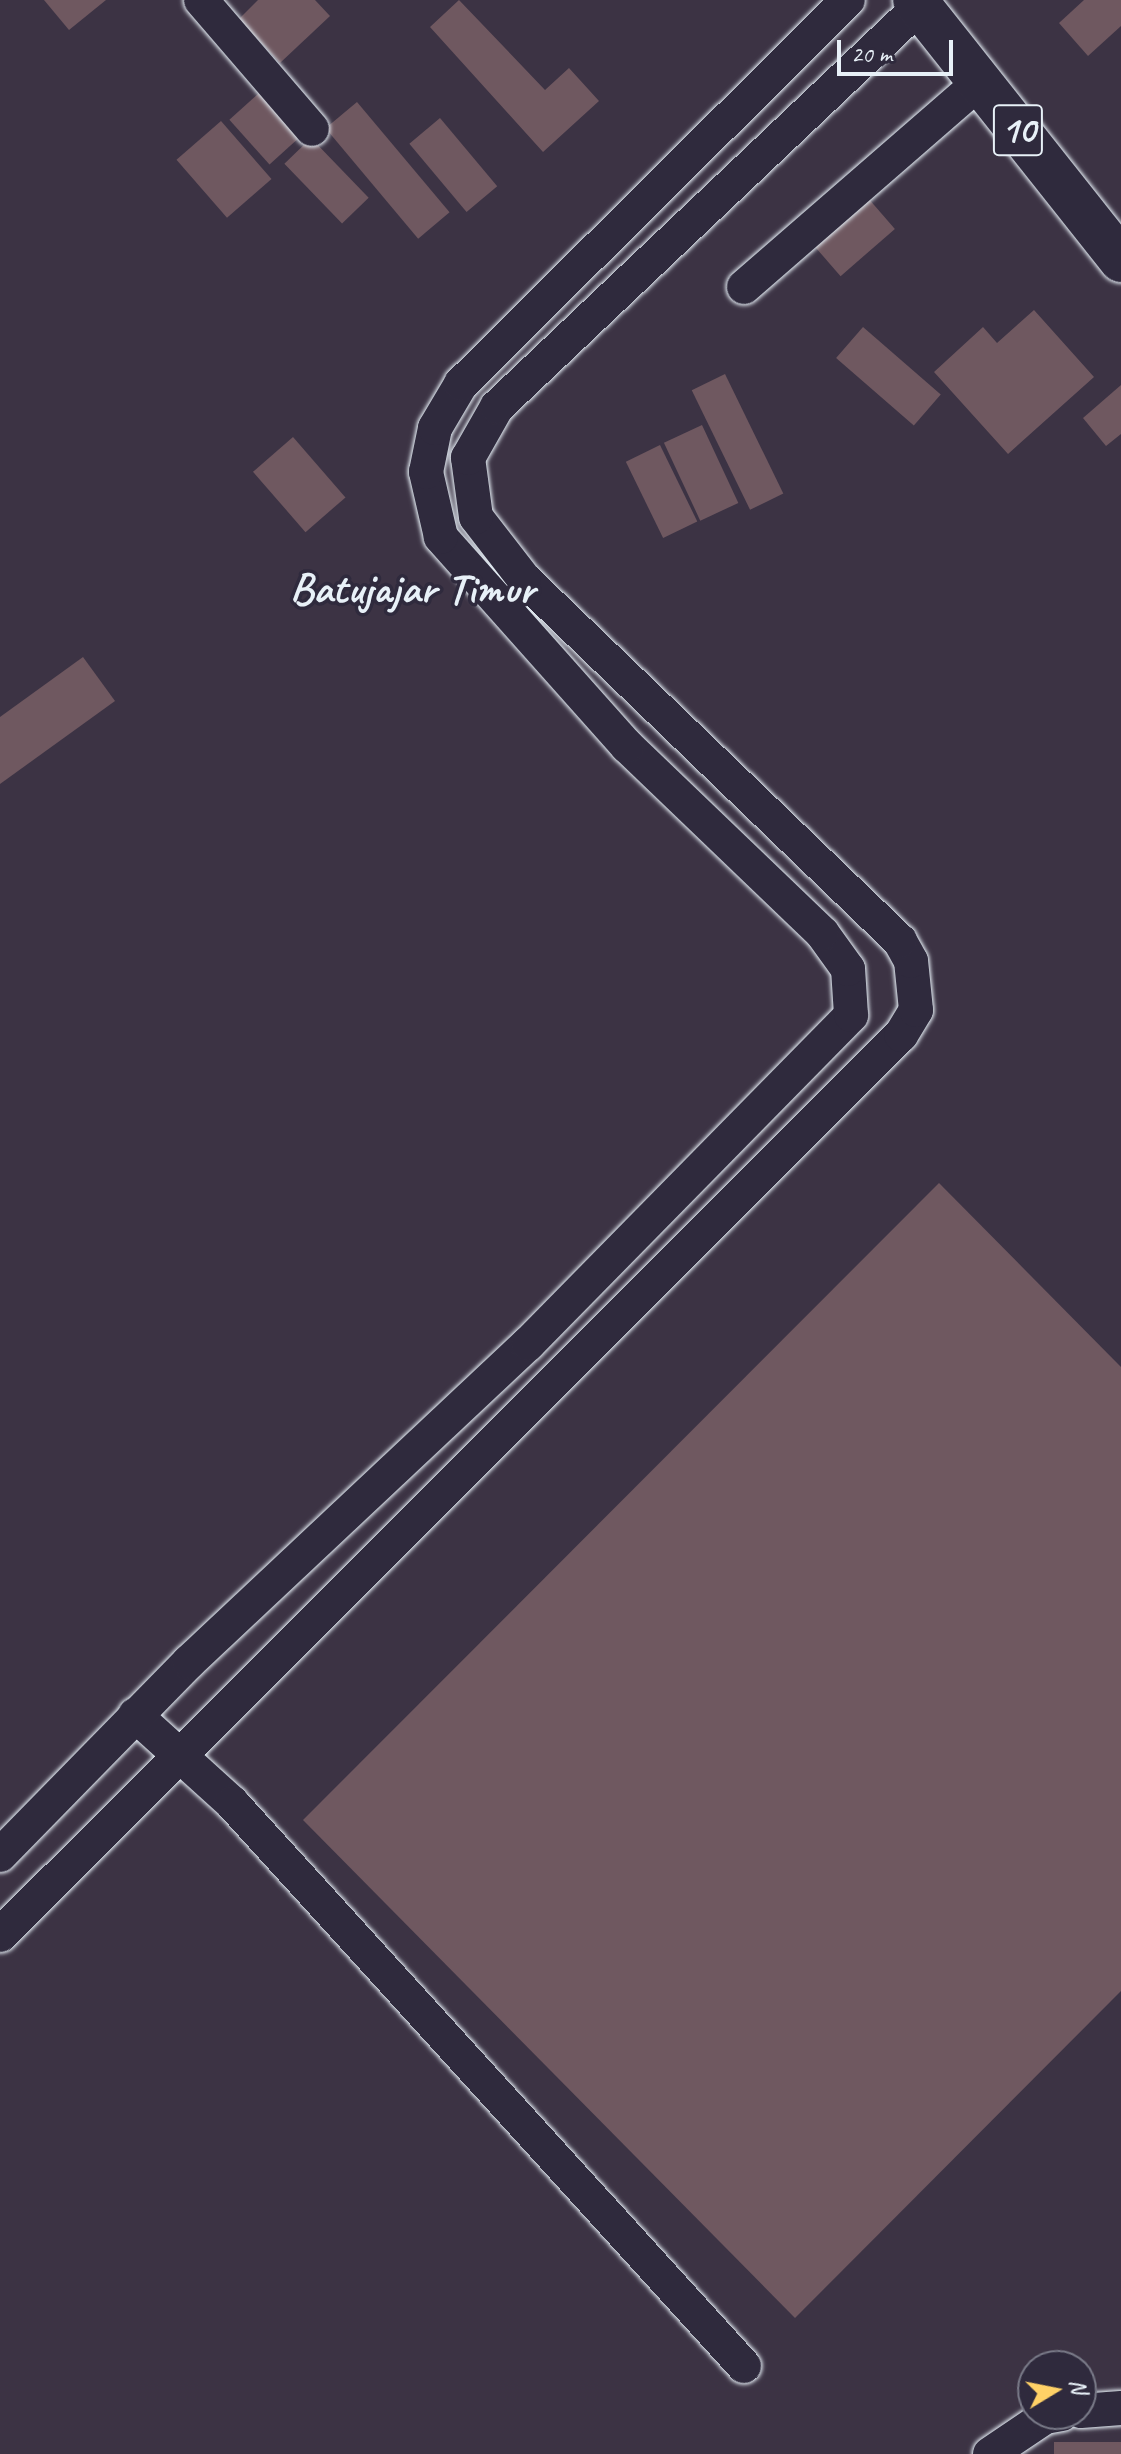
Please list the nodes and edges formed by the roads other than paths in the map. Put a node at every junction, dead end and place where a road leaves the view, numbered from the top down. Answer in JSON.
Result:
{"nodes":[{"id":1,"x":201,"y":0,"type":"edge"},
{"id":2,"x":848,"y":0,"type":"edge"},
{"id":3,"x":918,"y":3,"type":"edge"},
{"id":4,"x":980,"y":82,"type":"junction"},
{"id":5,"x":312,"y":129,"type":"dead end"},
{"id":6,"x":1121,"y":260,"type":"edge"},
{"id":7,"x":744,"y":287,"type":"dead end"},
{"id":8,"x":135,"y":1715,"type":"junction"},
{"id":9,"x":179,"y":1754,"type":"junction"},
{"id":10,"x":0,"y":1855,"type":"edge"},
{"id":11,"x":0,"y":1935,"type":"edge"},
{"id":12,"x":744,"y":2366,"type":"dead end"},
{"id":13,"x":1121,"y":2408,"type":"edge"},
{"id":14,"x":1097,"y":2410,"type":"edge"},
{"id":15,"x":1026,"y":2430,"type":"edge"},
{"id":16,"x":990,"y":2454,"type":"edge"}],
"edges":[{"from":1,"to":5,"type":"street"},
{"from":2,"to":8,"type":"street"},
{"from":3,"to":4,"type":"highway","number":"10"},
{"from":3,"to":9,"type":"street"},
{"from":4,"to":6,"type":"highway","number":"10"},
{"from":4,"to":7,"type":"street"},
{"from":8,"to":9,"type":"street"},
{"from":8,"to":10,"type":"street"},
{"from":9,"to":11,"type":"street"},
{"from":9,"to":12,"type":"street"},
{"from":13,"to":14,"type":"street"},
{"from":15,"to":16,"type":"street"}]}
